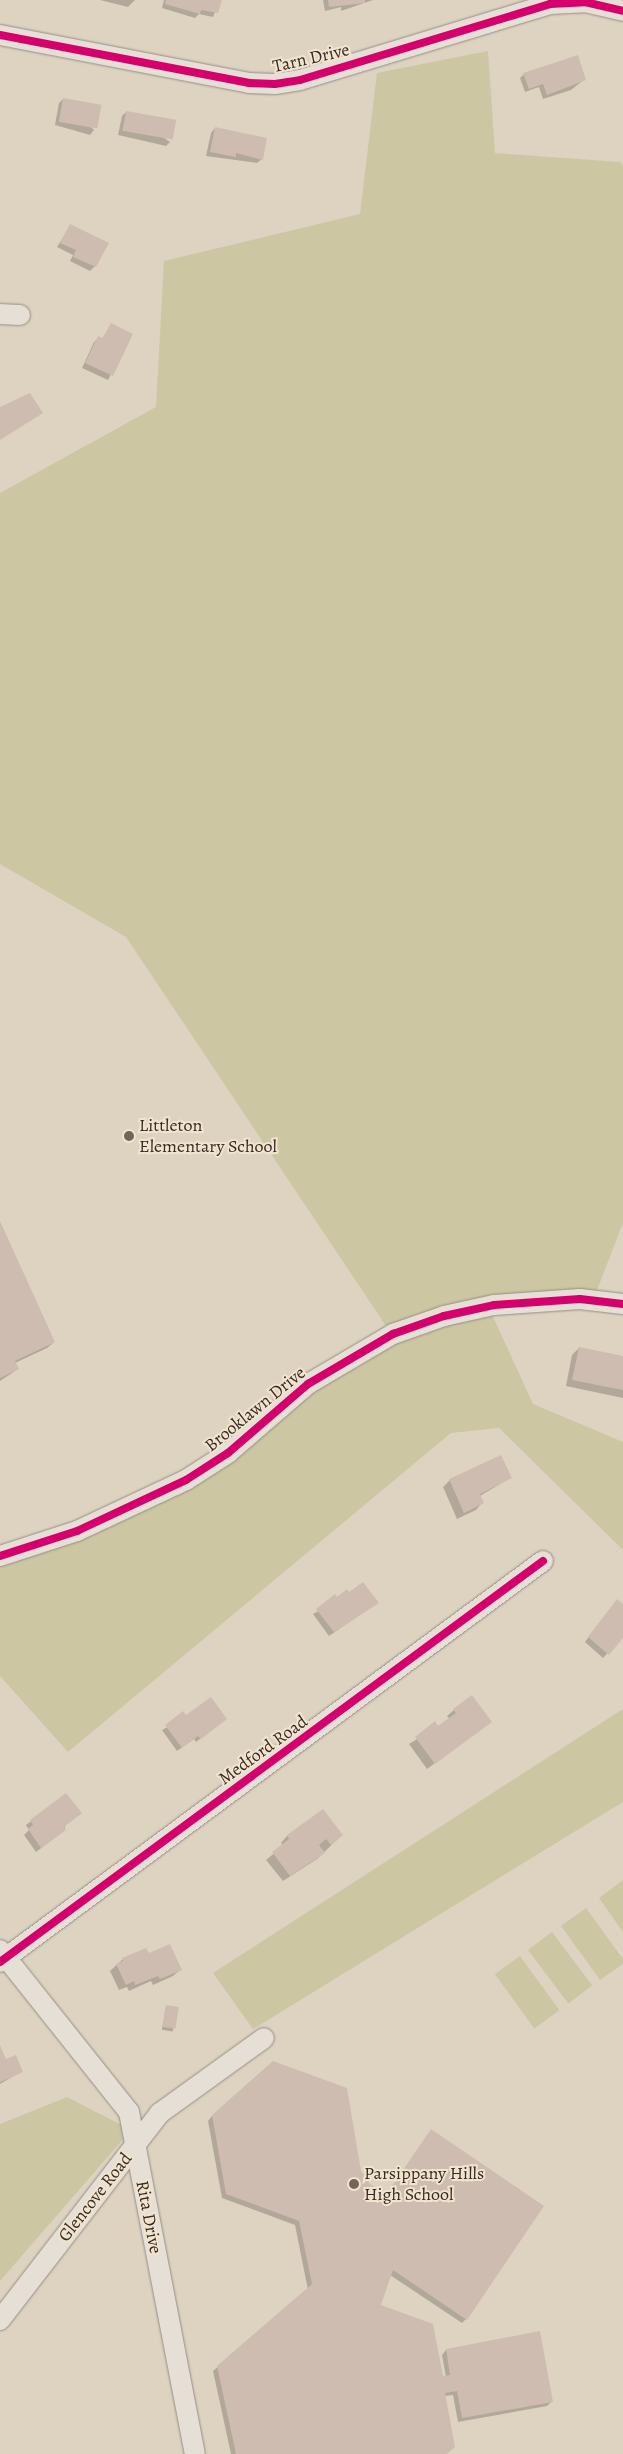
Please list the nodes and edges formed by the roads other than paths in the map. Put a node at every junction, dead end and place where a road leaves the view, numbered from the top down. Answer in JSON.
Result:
{"nodes":[{"id":1,"x":623,"y":11,"type":"edge"},
{"id":2,"x":0,"y":35,"type":"edge"},
{"id":3,"x":0,"y":314,"type":"edge"},
{"id":4,"x":20,"y":315,"type":"dead end"},
{"id":5,"x":623,"y":1304,"type":"edge"},
{"id":6,"x":0,"y":1556,"type":"edge"},
{"id":7,"x":543,"y":1561,"type":"dead end"},
{"id":8,"x":2,"y":1956,"type":"edge"},
{"id":9,"x":264,"y":2038,"type":"dead end"},
{"id":10,"x":136,"y":2144,"type":"junction"},
{"id":11,"x":0,"y":2320,"type":"edge"},
{"id":12,"x":194,"y":2454,"type":"edge"}],
"edges":[{"from":1,"to":2,"type":"street","name":"Tarn Drive"},
{"from":3,"to":4,"type":"street"},
{"from":5,"to":6,"type":"street","name":"Brooklawn Drive"},
{"from":7,"to":8,"type":"street","name":"Medford Road"},
{"from":8,"to":10,"type":"street","name":"Glencove Road"},
{"from":9,"to":10,"type":"street"},
{"from":10,"to":11,"type":"street","name":"Glencove Road"},
{"from":10,"to":12,"type":"street","name":"Rita Drive"}]}
